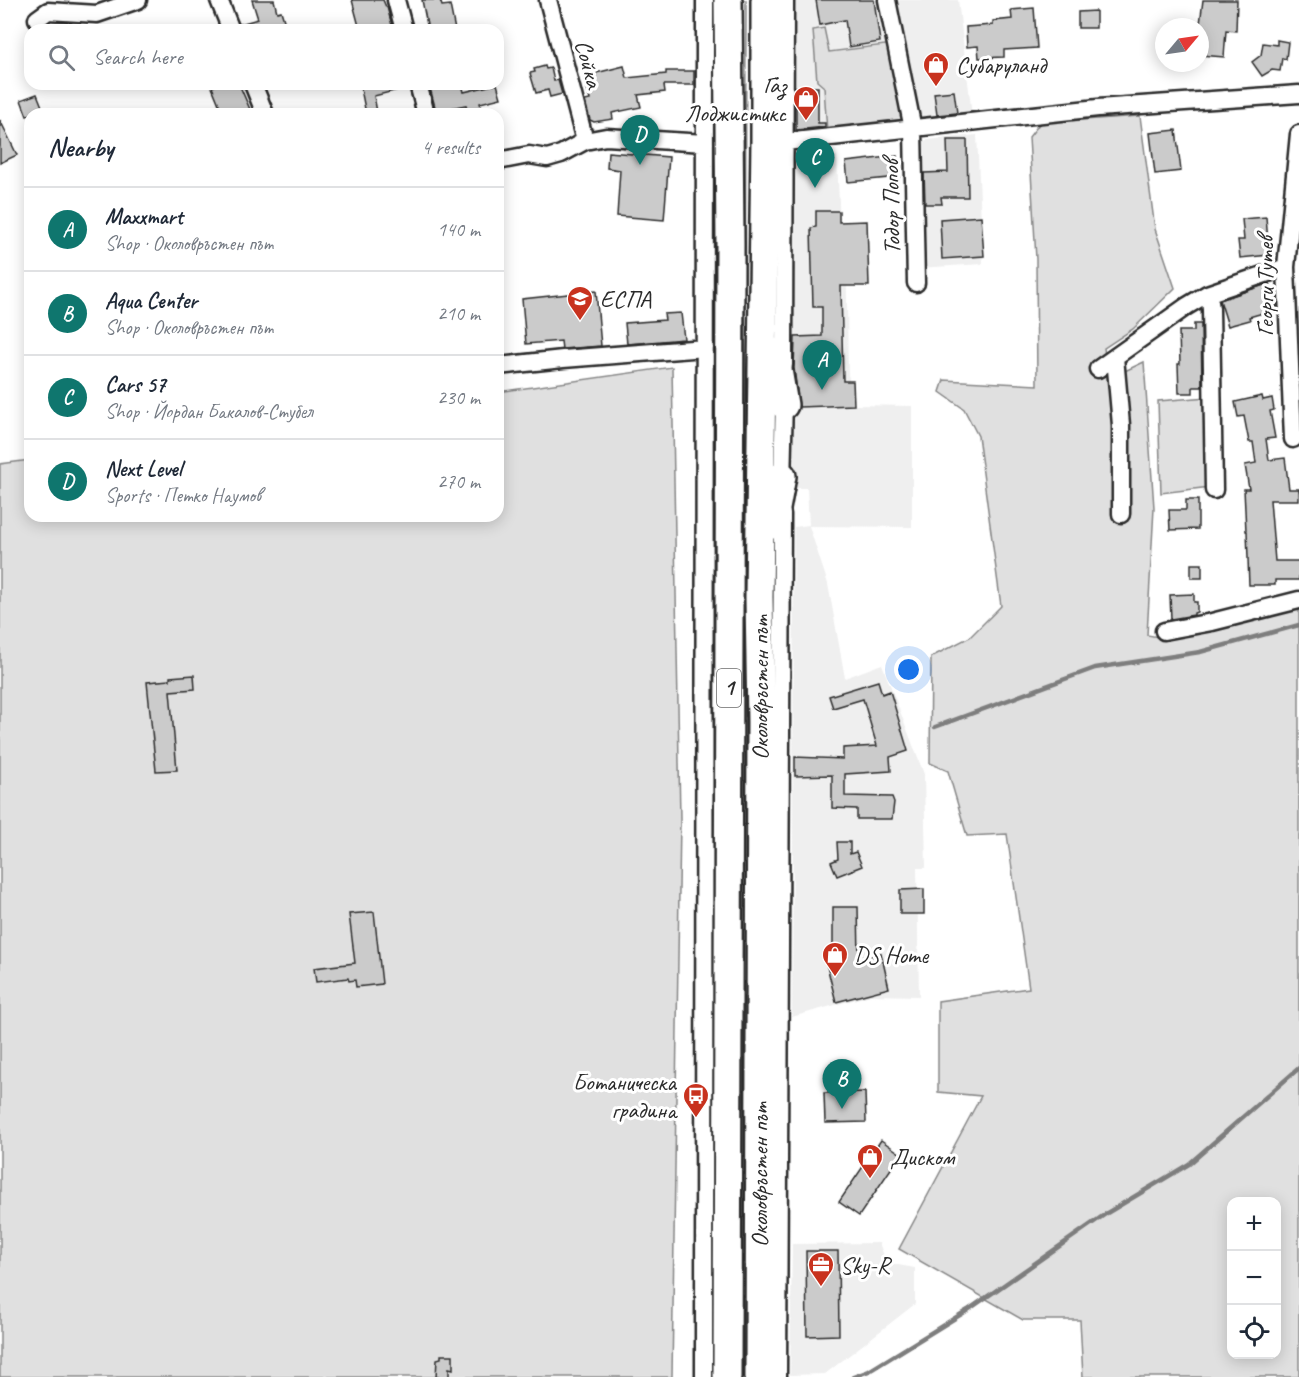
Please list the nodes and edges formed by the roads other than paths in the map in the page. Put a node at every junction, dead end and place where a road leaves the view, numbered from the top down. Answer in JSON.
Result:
{"nodes":[{"id":1,"x":138,"y":0,"type":"edge"},
{"id":2,"x":219,"y":0,"type":"edge"},
{"id":3,"x":396,"y":0,"type":"edge"},
{"id":4,"x":548,"y":0,"type":"edge"},
{"id":5,"x":705,"y":0,"type":"edge"},
{"id":6,"x":728,"y":0,"type":"edge"},
{"id":7,"x":765,"y":0,"type":"edge"},
{"id":8,"x":785,"y":0,"type":"edge"},
{"id":9,"x":887,"y":0,"type":"edge"},
{"id":10,"x":37,"y":19,"type":"dead end"},
{"id":11,"x":229,"y":24,"type":"edge"},
{"id":12,"x":402,"y":24,"type":"edge"},
{"id":13,"x":255,"y":90,"type":"edge"},
{"id":14,"x":420,"y":90,"type":"edge"},
{"id":15,"x":1299,"y":94,"type":"edge"},
{"id":16,"x":263,"y":108,"type":"edge"},
{"id":17,"x":424,"y":108,"type":"edge"},
{"id":18,"x":913,"y":129,"type":"junction"},
{"id":19,"x":1299,"y":134,"type":"edge"},
{"id":20,"x":585,"y":141,"type":"junction"},
{"id":21,"x":785,"y":142,"type":"junction"},
{"id":22,"x":705,"y":143,"type":"junction"},
{"id":23,"x":504,"y":160,"type":"edge"},
{"id":24,"x":1286,"y":267,"type":"junction"},
{"id":25,"x":916,"y":283,"type":"dead end"},
{"id":26,"x":763,"y":286,"type":"junction"},
{"id":27,"x":1207,"y":294,"type":"junction"},
{"id":28,"x":705,"y":348,"type":"junction"},
{"id":29,"x":1115,"y":357,"type":"junction"},
{"id":30,"x":504,"y":365,"type":"edge"},
{"id":31,"x":1098,"y":369,"type":"dead end"},
{"id":32,"x":784,"y":405,"type":"junction"},
{"id":33,"x":1293,"y":439,"type":"dead end"},
{"id":34,"x":783,"y":476,"type":"junction"},
{"id":35,"x":1214,"y":490,"type":"dead end"},
{"id":36,"x":1121,"y":514,"type":"dead end"},
{"id":37,"x":759,"y":597,"type":"junction"},
{"id":38,"x":1299,"y":600,"type":"edge"},
{"id":39,"x":1164,"y":631,"type":"dead end"},
{"id":40,"x":704,"y":1377,"type":"edge"},
{"id":41,"x":727,"y":1377,"type":"edge"},
{"id":42,"x":759,"y":1377,"type":"edge"},
{"id":43,"x":778,"y":1377,"type":"edge"}],
"edges":[{"from":1,"to":10,"type":"street"},
{"from":2,"to":11,"type":"street"},
{"from":3,"to":12,"type":"street"},
{"from":4,"to":20,"type":"street","name":"Сойка"},
{"from":5,"to":22,"type":"street"},
{"from":6,"to":41,"type":"highway","name":"Околовръстен път","number":"1"},
{"from":7,"to":26,"type":"highway","name":"Околовръстен път","number":"1"},
{"from":8,"to":21,"type":"street"},
{"from":9,"to":18,"type":"street","name":"Тодор Попов"},
{"from":13,"to":16,"type":"street"},
{"from":14,"to":17,"type":"street"},
{"from":15,"to":18,"type":"street"},
{"from":18,"to":21,"type":"street"},
{"from":18,"to":25,"type":"street","name":"Тодор Попов"},
{"from":19,"to":24,"type":"street","name":"Георги Тутев"},
{"from":20,"to":22,"type":"street"},
{"from":20,"to":23,"type":"street"},
{"from":21,"to":32,"type":"street"},
{"from":22,"to":28,"type":"street"},
{"from":24,"to":27,"type":"street"},
{"from":24,"to":33,"type":"street","name":"Георги Тутев"},
{"from":26,"to":32,"type":"highway"},
{"from":26,"to":37,"type":"highway","name":"Околовръстен път","number":"1"},
{"from":27,"to":29,"type":"street"},
{"from":27,"to":35,"type":"street"},
{"from":28,"to":30,"type":"street"},
{"from":28,"to":40,"type":"street"},
{"from":29,"to":31,"type":"street"},
{"from":29,"to":36,"type":"street"},
{"from":32,"to":34,"type":"street"},
{"from":34,"to":37,"type":"highway"},
{"from":34,"to":43,"type":"street"},
{"from":37,"to":42,"type":"highway","name":"Околовръстен път","number":"1"},
{"from":38,"to":39,"type":"street"}]}
